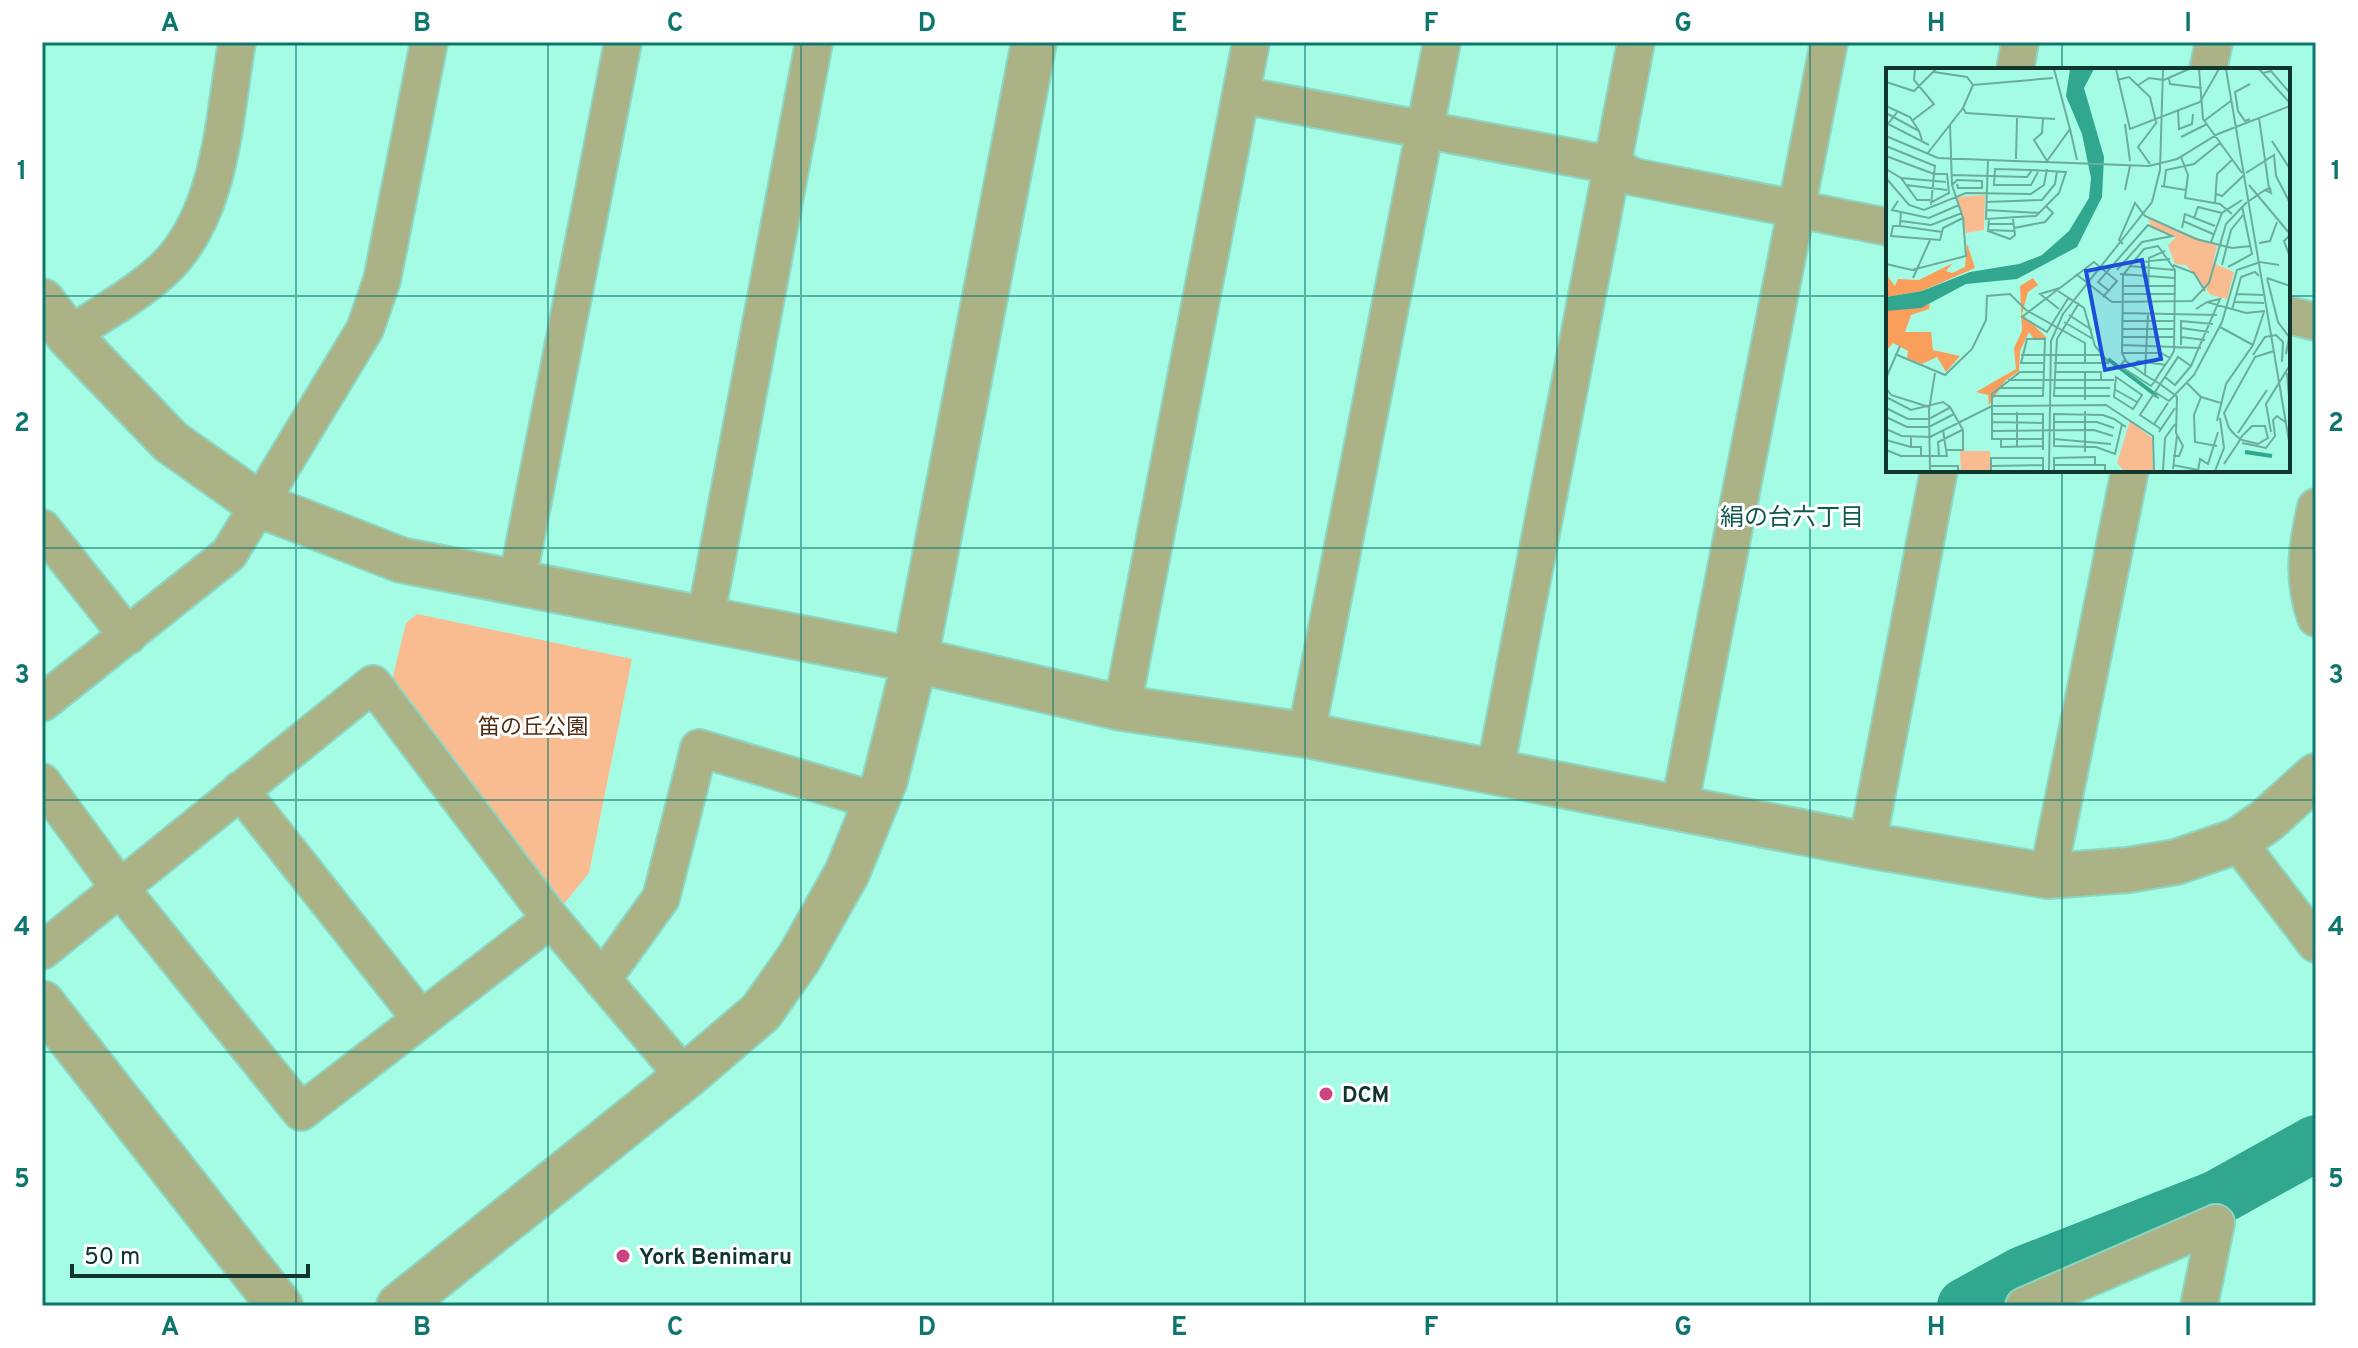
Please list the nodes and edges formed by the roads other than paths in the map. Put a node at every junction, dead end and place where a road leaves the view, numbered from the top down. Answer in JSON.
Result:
{"nodes":[{"id":1,"x":237,"y":42,"type":"edge"},
{"id":2,"x":429,"y":42,"type":"edge"},
{"id":3,"x":623,"y":42,"type":"edge"},
{"id":4,"x":814,"y":42,"type":"edge"},
{"id":5,"x":1034,"y":42,"type":"edge"},
{"id":6,"x":1251,"y":42,"type":"edge"},
{"id":7,"x":1442,"y":42,"type":"edge"},
{"id":8,"x":1636,"y":42,"type":"edge"},
{"id":9,"x":1829,"y":42,"type":"edge"},
{"id":10,"x":2020,"y":42,"type":"edge"},
{"id":11,"x":2214,"y":42,"type":"edge"},
{"id":12,"x":2015,"y":68,"type":"edge"},
{"id":13,"x":2208,"y":68,"type":"edge"},
{"id":14,"x":1241,"y":95,"type":"junction"},
{"id":15,"x":1425,"y":129,"type":"junction"},
{"id":16,"x":1612,"y":165,"type":"junction"},
{"id":17,"x":1796,"y":208,"type":"junction"},
{"id":18,"x":1886,"y":227,"type":"edge"},
{"id":19,"x":42,"y":301,"type":"edge"},
{"id":20,"x":2290,"y":316,"type":"edge"},
{"id":21,"x":2316,"y":322,"type":"edge"},
{"id":22,"x":69,"y":336,"type":"junction"},
{"id":23,"x":1939,"y":472,"type":"edge"},
{"id":24,"x":2130,"y":472,"type":"edge"},
{"id":25,"x":260,"y":505,"type":"junction"},
{"id":26,"x":2316,"y":507,"type":"edge"},
{"id":27,"x":42,"y":528,"type":"edge"},
{"id":28,"x":517,"y":582,"type":"junction"},
{"id":29,"x":2316,"y":618,"type":"edge"},
{"id":30,"x":705,"y":621,"type":"junction"},
{"id":31,"x":128,"y":636,"type":"junction"},
{"id":32,"x":915,"y":660,"type":"junction"},
{"id":33,"x":42,"y":703,"type":"edge"},
{"id":34,"x":1122,"y":708,"type":"junction"},
{"id":35,"x":1306,"y":735,"type":"junction"},
{"id":36,"x":1495,"y":771,"type":"junction"},
{"id":37,"x":2316,"y":776,"type":"edge"},
{"id":38,"x":42,"y":782,"type":"edge"},
{"id":39,"x":240,"y":790,"type":"junction"},
{"id":40,"x":876,"y":801,"type":"junction"},
{"id":41,"x":1679,"y":809,"type":"junction"},
{"id":42,"x":2237,"y":841,"type":"junction"},
{"id":43,"x":1867,"y":845,"type":"junction"},
{"id":44,"x":2048,"y":876,"type":"junction"},
{"id":45,"x":119,"y":887,"type":"junction"},
{"id":46,"x":551,"y":919,"type":"junction"},
{"id":47,"x":2316,"y":944,"type":"edge"},
{"id":48,"x":42,"y":951,"type":"edge"},
{"id":49,"x":602,"y":980,"type":"junction"},
{"id":50,"x":42,"y":1003,"type":"edge"},
{"id":51,"x":421,"y":1019,"type":"junction"},
{"id":52,"x":685,"y":1077,"type":"junction"},
{"id":53,"x":280,"y":1306,"type":"edge"},
{"id":54,"x":399,"y":1306,"type":"edge"},
{"id":55,"x":2024,"y":1306,"type":"edge"},
{"id":56,"x":2199,"y":1306,"type":"edge"}],
"edges":[{"from":1,"to":22,"type":"street"},
{"from":2,"to":25,"type":"street"},
{"from":3,"to":28,"type":"street"},
{"from":4,"to":30,"type":"street"},
{"from":5,"to":32,"type":"street"},
{"from":6,"to":14,"type":"street"},
{"from":7,"to":15,"type":"street"},
{"from":8,"to":16,"type":"street"},
{"from":9,"to":17,"type":"street"},
{"from":10,"to":12,"type":"street"},
{"from":11,"to":13,"type":"street"},
{"from":14,"to":15,"type":"street"},
{"from":14,"to":34,"type":"street"},
{"from":15,"to":16,"type":"street"},
{"from":15,"to":35,"type":"street"},
{"from":16,"to":17,"type":"street"},
{"from":16,"to":36,"type":"street"},
{"from":17,"to":18,"type":"street"},
{"from":17,"to":41,"type":"street"},
{"from":19,"to":22,"type":"street"},
{"from":20,"to":21,"type":"street"},
{"from":22,"to":25,"type":"street"},
{"from":23,"to":43,"type":"street"},
{"from":24,"to":44,"type":"street"},
{"from":25,"to":28,"type":"street"},
{"from":25,"to":31,"type":"street"},
{"from":26,"to":29,"type":"street"},
{"from":27,"to":31,"type":"street"},
{"from":28,"to":30,"type":"street"},
{"from":30,"to":32,"type":"street"},
{"from":31,"to":33,"type":"street"},
{"from":32,"to":34,"type":"street"},
{"from":32,"to":40,"type":"street"},
{"from":34,"to":35,"type":"street"},
{"from":35,"to":36,"type":"street"},
{"from":36,"to":41,"type":"street"},
{"from":37,"to":42,"type":"street"},
{"from":38,"to":45,"type":"street"},
{"from":39,"to":45,"type":"street"},
{"from":39,"to":46,"type":"street"},
{"from":39,"to":51,"type":"street"},
{"from":40,"to":49,"type":"street"},
{"from":40,"to":52,"type":"street"},
{"from":41,"to":43,"type":"street"},
{"from":42,"to":44,"type":"street"},
{"from":42,"to":47,"type":"street"},
{"from":43,"to":44,"type":"street"},
{"from":45,"to":48,"type":"street"},
{"from":45,"to":51,"type":"street"},
{"from":46,"to":49,"type":"street"},
{"from":46,"to":51,"type":"street"},
{"from":49,"to":52,"type":"street"},
{"from":50,"to":53,"type":"street"},
{"from":52,"to":54,"type":"street"},
{"from":55,"to":56,"type":"street"}]}
